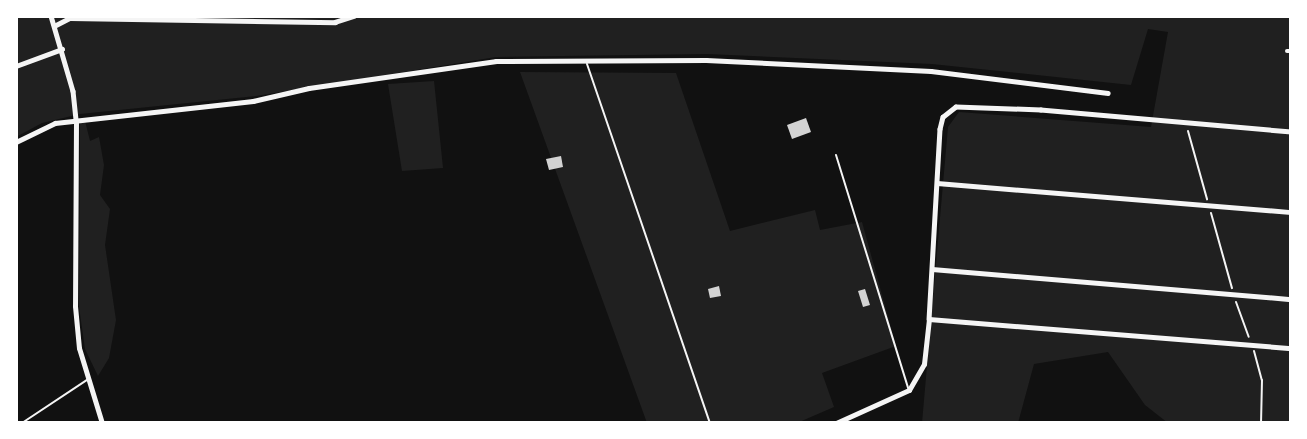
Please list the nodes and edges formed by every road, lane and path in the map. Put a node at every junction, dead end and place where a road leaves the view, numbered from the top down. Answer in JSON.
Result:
{"nodes":[{"id":1,"x":51,"y":16,"type":"edge"},
{"id":2,"x":354,"y":16,"type":"edge"},
{"id":3,"x":54,"y":26,"type":"junction"},
{"id":4,"x":62,"y":49,"type":"junction"},
{"id":5,"x":587,"y":64,"type":"junction"},
{"id":6,"x":16,"y":66,"type":"edge"},
{"id":7,"x":1108,"y":93,"type":"dead end"},
{"id":8,"x":76,"y":121,"type":"junction"},
{"id":9,"x":1186,"y":123,"type":"junction"},
{"id":10,"x":1291,"y":132,"type":"edge"},
{"id":11,"x":16,"y":142,"type":"edge"},
{"id":12,"x":836,"y":155,"type":"dead end"},
{"id":13,"x":937,"y":183,"type":"junction"},
{"id":14,"x":1209,"y":205,"type":"junction"},
{"id":15,"x":1291,"y":212,"type":"edge"},
{"id":16,"x":932,"y":269,"type":"junction"},
{"id":17,"x":1234,"y":296,"type":"junction"},
{"id":18,"x":1291,"y":299,"type":"edge"},
{"id":19,"x":929,"y":319,"type":"junction"},
{"id":20,"x":1252,"y":344,"type":"junction"},
{"id":21,"x":1291,"y":348,"type":"edge"},
{"id":22,"x":87,"y":380,"type":"junction"},
{"id":23,"x":909,"y":390,"type":"junction"},
{"id":24,"x":22,"y":423,"type":"edge"},
{"id":25,"x":102,"y":423,"type":"edge"},
{"id":26,"x":710,"y":423,"type":"edge"},
{"id":27,"x":836,"y":423,"type":"edge"},
{"id":28,"x":1261,"y":423,"type":"edge"}],
"edges":[{"from":1,"to":3,"type":"street"},
{"from":2,"to":3,"type":"street"},
{"from":3,"to":4,"type":"street"},
{"from":4,"to":6,"type":"street"},
{"from":4,"to":8,"type":"street"},
{"from":5,"to":7,"type":"street"},
{"from":5,"to":8,"type":"street"},
{"from":5,"to":26,"type":"lane"},
{"from":8,"to":11,"type":"street"},
{"from":8,"to":22,"type":"street"},
{"from":9,"to":10,"type":"street"},
{"from":9,"to":13,"type":"street"},
{"from":9,"to":14,"type":"path"},
{"from":12,"to":23,"type":"lane"},
{"from":13,"to":14,"type":"street"},
{"from":13,"to":16,"type":"street"},
{"from":14,"to":15,"type":"street"},
{"from":14,"to":17,"type":"path"},
{"from":16,"to":17,"type":"street"},
{"from":16,"to":19,"type":"street"},
{"from":17,"to":18,"type":"street"},
{"from":17,"to":20,"type":"path"},
{"from":19,"to":20,"type":"street"},
{"from":19,"to":23,"type":"street"},
{"from":20,"to":21,"type":"street"},
{"from":20,"to":28,"type":"path"},
{"from":22,"to":24,"type":"lane"},
{"from":22,"to":25,"type":"street"},
{"from":23,"to":27,"type":"street"}]}
